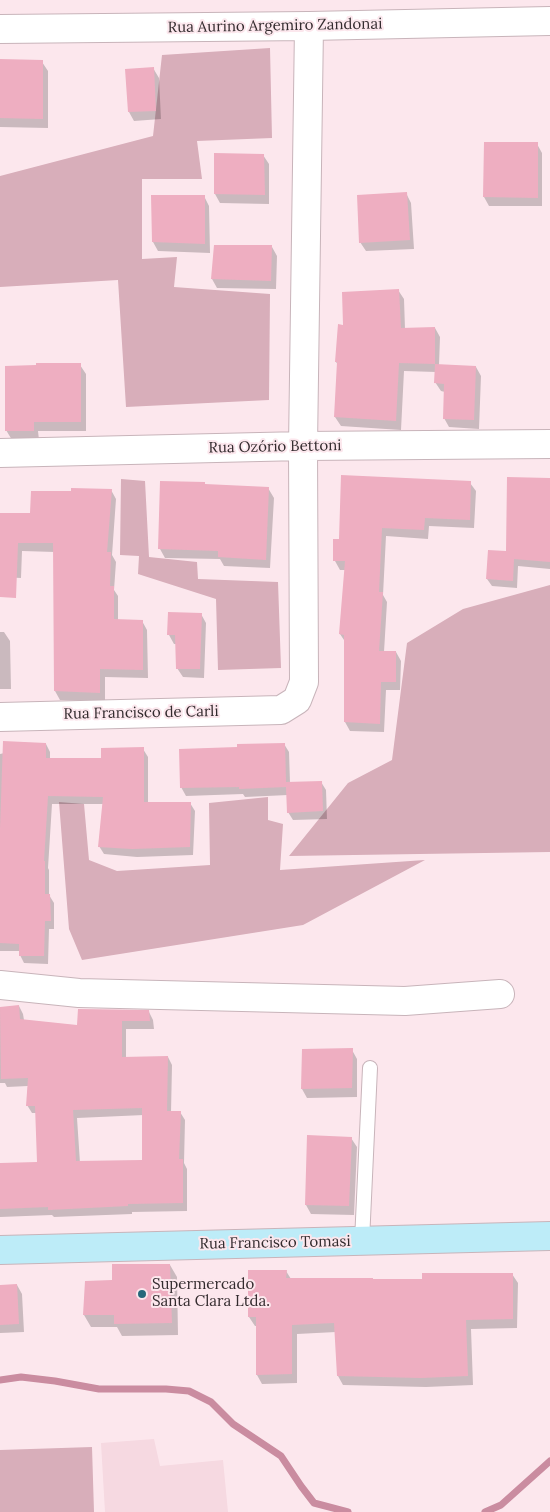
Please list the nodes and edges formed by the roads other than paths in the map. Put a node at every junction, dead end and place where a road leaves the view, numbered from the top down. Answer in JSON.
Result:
{"nodes":[{"id":1,"x":550,"y":21,"type":"edge"},
{"id":2,"x":309,"y":26,"type":"junction"},
{"id":3,"x":0,"y":29,"type":"edge"},
{"id":4,"x":550,"y":444,"type":"edge"},
{"id":5,"x":303,"y":446,"type":"junction"},
{"id":6,"x":0,"y":454,"type":"edge"},
{"id":7,"x":0,"y":716,"type":"edge"},
{"id":8,"x":0,"y":985,"type":"edge"},
{"id":9,"x":500,"y":994,"type":"dead end"},
{"id":10,"x":370,"y":1068,"type":"dead end"},
{"id":11,"x":550,"y":1236,"type":"edge"},
{"id":12,"x":362,"y":1241,"type":"junction"},
{"id":13,"x":0,"y":1250,"type":"edge"}],
"edges":[{"from":1,"to":2,"type":"street","name":"Rua Aurino Argemiro Zandonai"},
{"from":2,"to":3,"type":"street","name":"Rua Aurino Argemiro Zandonai"},
{"from":2,"to":5,"type":"street"},
{"from":4,"to":5,"type":"street","name":"Rua Ozório Bettoni"},
{"from":5,"to":6,"type":"street","name":"Rua Ozório Bettoni"},
{"from":5,"to":7,"type":"street","name":"Rua Francisco de Carli"},
{"from":8,"to":9,"type":"street"},
{"from":10,"to":12,"type":"lane"},
{"from":11,"to":12,"type":"main road","name":"Rua Francisco Tomasi"},
{"from":12,"to":13,"type":"main road","name":"Rua Francisco Tomasi"}]}
